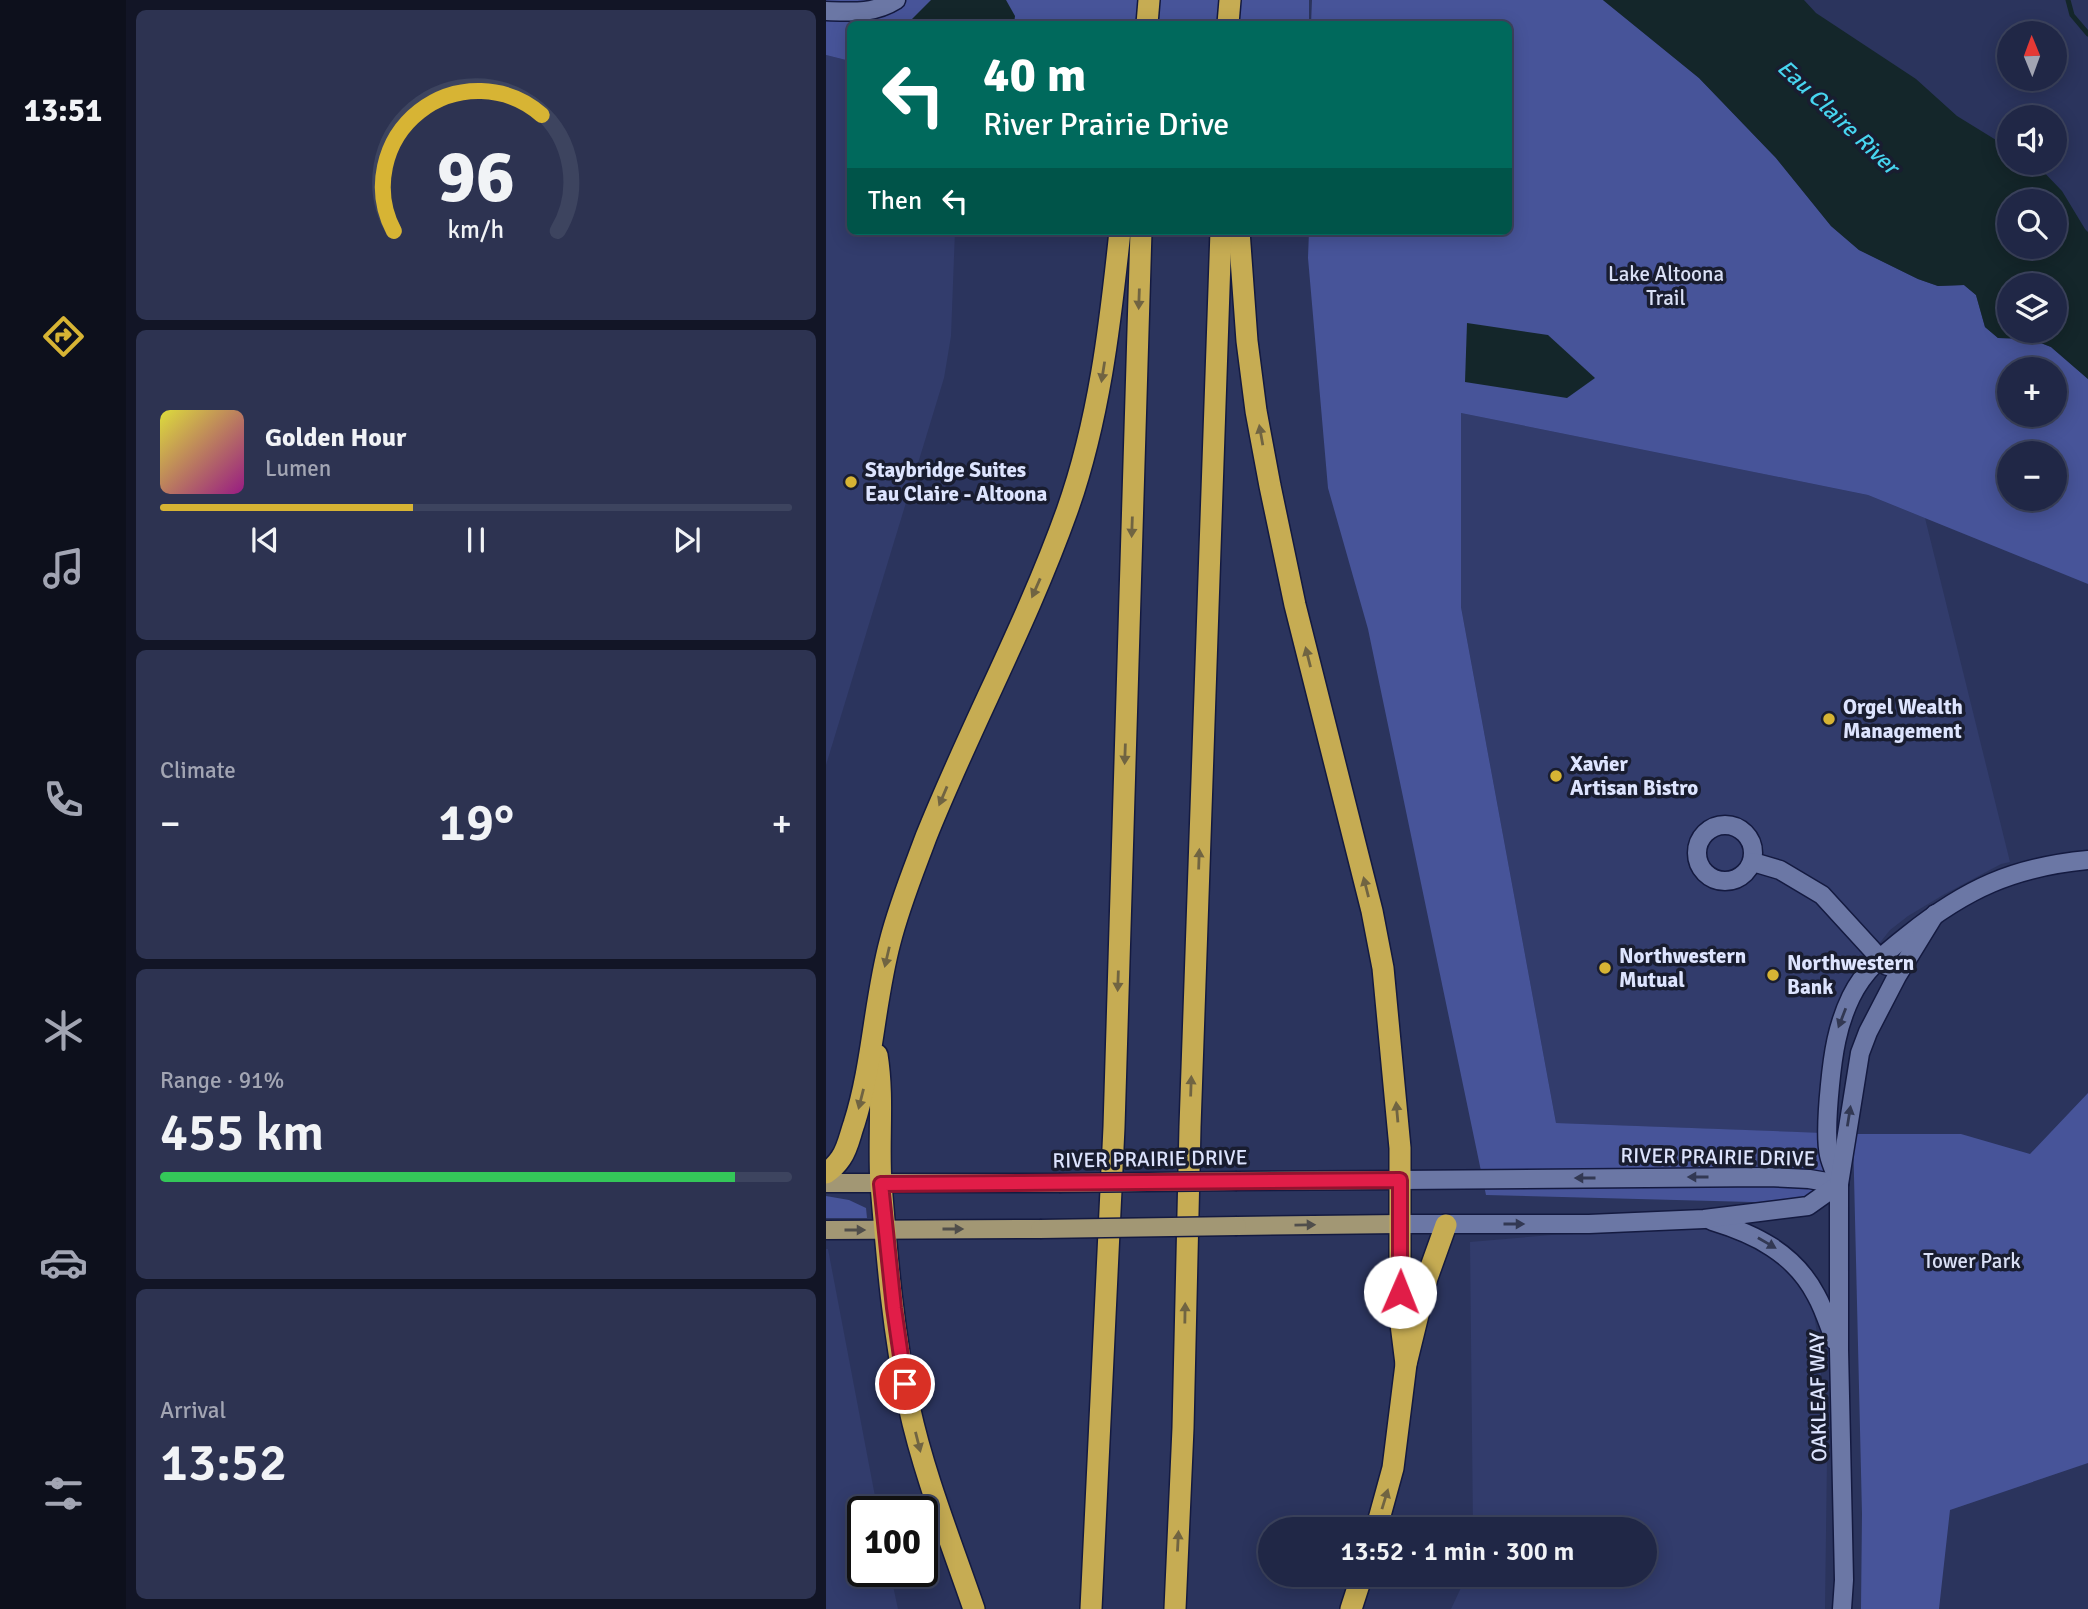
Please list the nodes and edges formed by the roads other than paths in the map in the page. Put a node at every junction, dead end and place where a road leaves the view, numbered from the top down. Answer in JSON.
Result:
{"nodes":[{"id":1,"x":896,"y":0,"type":"edge"},
{"id":2,"x":1230,"y":0,"type":"edge"},
{"id":3,"x":826,"y":11,"type":"edge"},
{"id":4,"x":1228,"y":21,"type":"edge"},
{"id":5,"x":1120,"y":235,"type":"edge"},
{"id":6,"x":1141,"y":235,"type":"edge"},
{"id":7,"x":1221,"y":235,"type":"edge"},
{"id":8,"x":1239,"y":235,"type":"edge"},
{"id":9,"x":2088,"y":860,"type":"edge"},
{"id":10,"x":1753,"y":862,"type":"dead end"},
{"id":11,"x":1935,"y":914,"type":"junction"},
{"id":12,"x":1878,"y":959,"type":"junction"},
{"id":13,"x":1897,"y":976,"type":"junction"},
{"id":14,"x":875,"y":1032,"type":"junction"},
{"id":15,"x":826,"y":1173,"type":"edge"},
{"id":16,"x":1400,"y":1180,"type":"junction"},
{"id":17,"x":826,"y":1183,"type":"edge"},
{"id":18,"x":881,"y":1184,"type":"junction"},
{"id":19,"x":1839,"y":1184,"type":"junction"},
{"id":20,"x":1704,"y":1219,"type":"junction"},
{"id":21,"x":1400,"y":1224,"type":"junction"},
{"id":22,"x":1446,"y":1224,"type":"junction"},
{"id":23,"x":826,"y":1230,"type":"edge"},
{"id":24,"x":885,"y":1230,"type":"junction"},
{"id":25,"x":1839,"y":1350,"type":"junction"},
{"id":26,"x":1406,"y":1364,"type":"junction"},
{"id":27,"x":1380,"y":1517,"type":"edge"},
{"id":28,"x":1358,"y":1587,"type":"edge"},
{"id":29,"x":974,"y":1609,"type":"edge"},
{"id":30,"x":1091,"y":1609,"type":"edge"},
{"id":31,"x":1175,"y":1609,"type":"edge"},
{"id":32,"x":1351,"y":1609,"type":"edge"},
{"id":33,"x":1842,"y":1609,"type":"edge"}],
"edges":[{"from":1,"to":3,"type":"street"},
{"from":2,"to":4,"type":"highway"},
{"from":5,"to":14,"type":"highway","one_way":true},
{"from":6,"to":30,"type":"highway","one_way":true},
{"from":31,"to":7,"type":"highway","one_way":true},
{"from":16,"to":8,"type":"highway","one_way":true},
{"from":9,"to":11,"type":"street"},
{"from":10,"to":12,"type":"street"},
{"from":11,"to":12,"type":"street"},
{"from":11,"to":13,"type":"street"},
{"from":12,"to":13,"type":"street"},
{"from":12,"to":19,"type":"street","one_way":true},
{"from":19,"to":13,"type":"street","one_way":true},
{"from":14,"to":15,"type":"highway","one_way":true},
{"from":14,"to":18,"type":"highway"},
{"from":16,"to":18,"type":"main road","name":"RIVER PRAIRIE DRIVE","bridge":true},
{"from":19,"to":16,"type":"street","name":"RIVER PRAIRIE DRIVE","one_way":true},
{"from":16,"to":21,"type":"highway"},
{"from":17,"to":18,"type":"main road","name":"RIVER PRAIRIE DRIVE"},
{"from":18,"to":24,"type":"highway"},
{"from":19,"to":20,"type":"street","name":"RIVER PRAIRIE DRIVE"},
{"from":19,"to":25,"type":"street","name":"OAKLEAF WAY"},
{"from":22,"to":20,"type":"street","name":"RIVER PRAIRIE DRIVE","one_way":true},
{"from":20,"to":25,"type":"street","one_way":true},
{"from":21,"to":22,"type":"street","name":"RIVER PRAIRIE DRIVE"},
{"from":24,"to":21,"type":"main road","name":"RIVER PRAIRIE DRIVE","one_way":true,"bridge":true},
{"from":21,"to":26,"type":"highway"},
{"from":22,"to":26,"type":"highway"},
{"from":23,"to":24,"type":"main road","name":"RIVER PRAIRIE DRIVE","one_way":true},
{"from":24,"to":29,"type":"highway","one_way":true},
{"from":25,"to":33,"type":"street","name":"OAKLEAF WAY"},
{"from":27,"to":26,"type":"highway","one_way":true},
{"from":28,"to":32,"type":"highway"}]}
